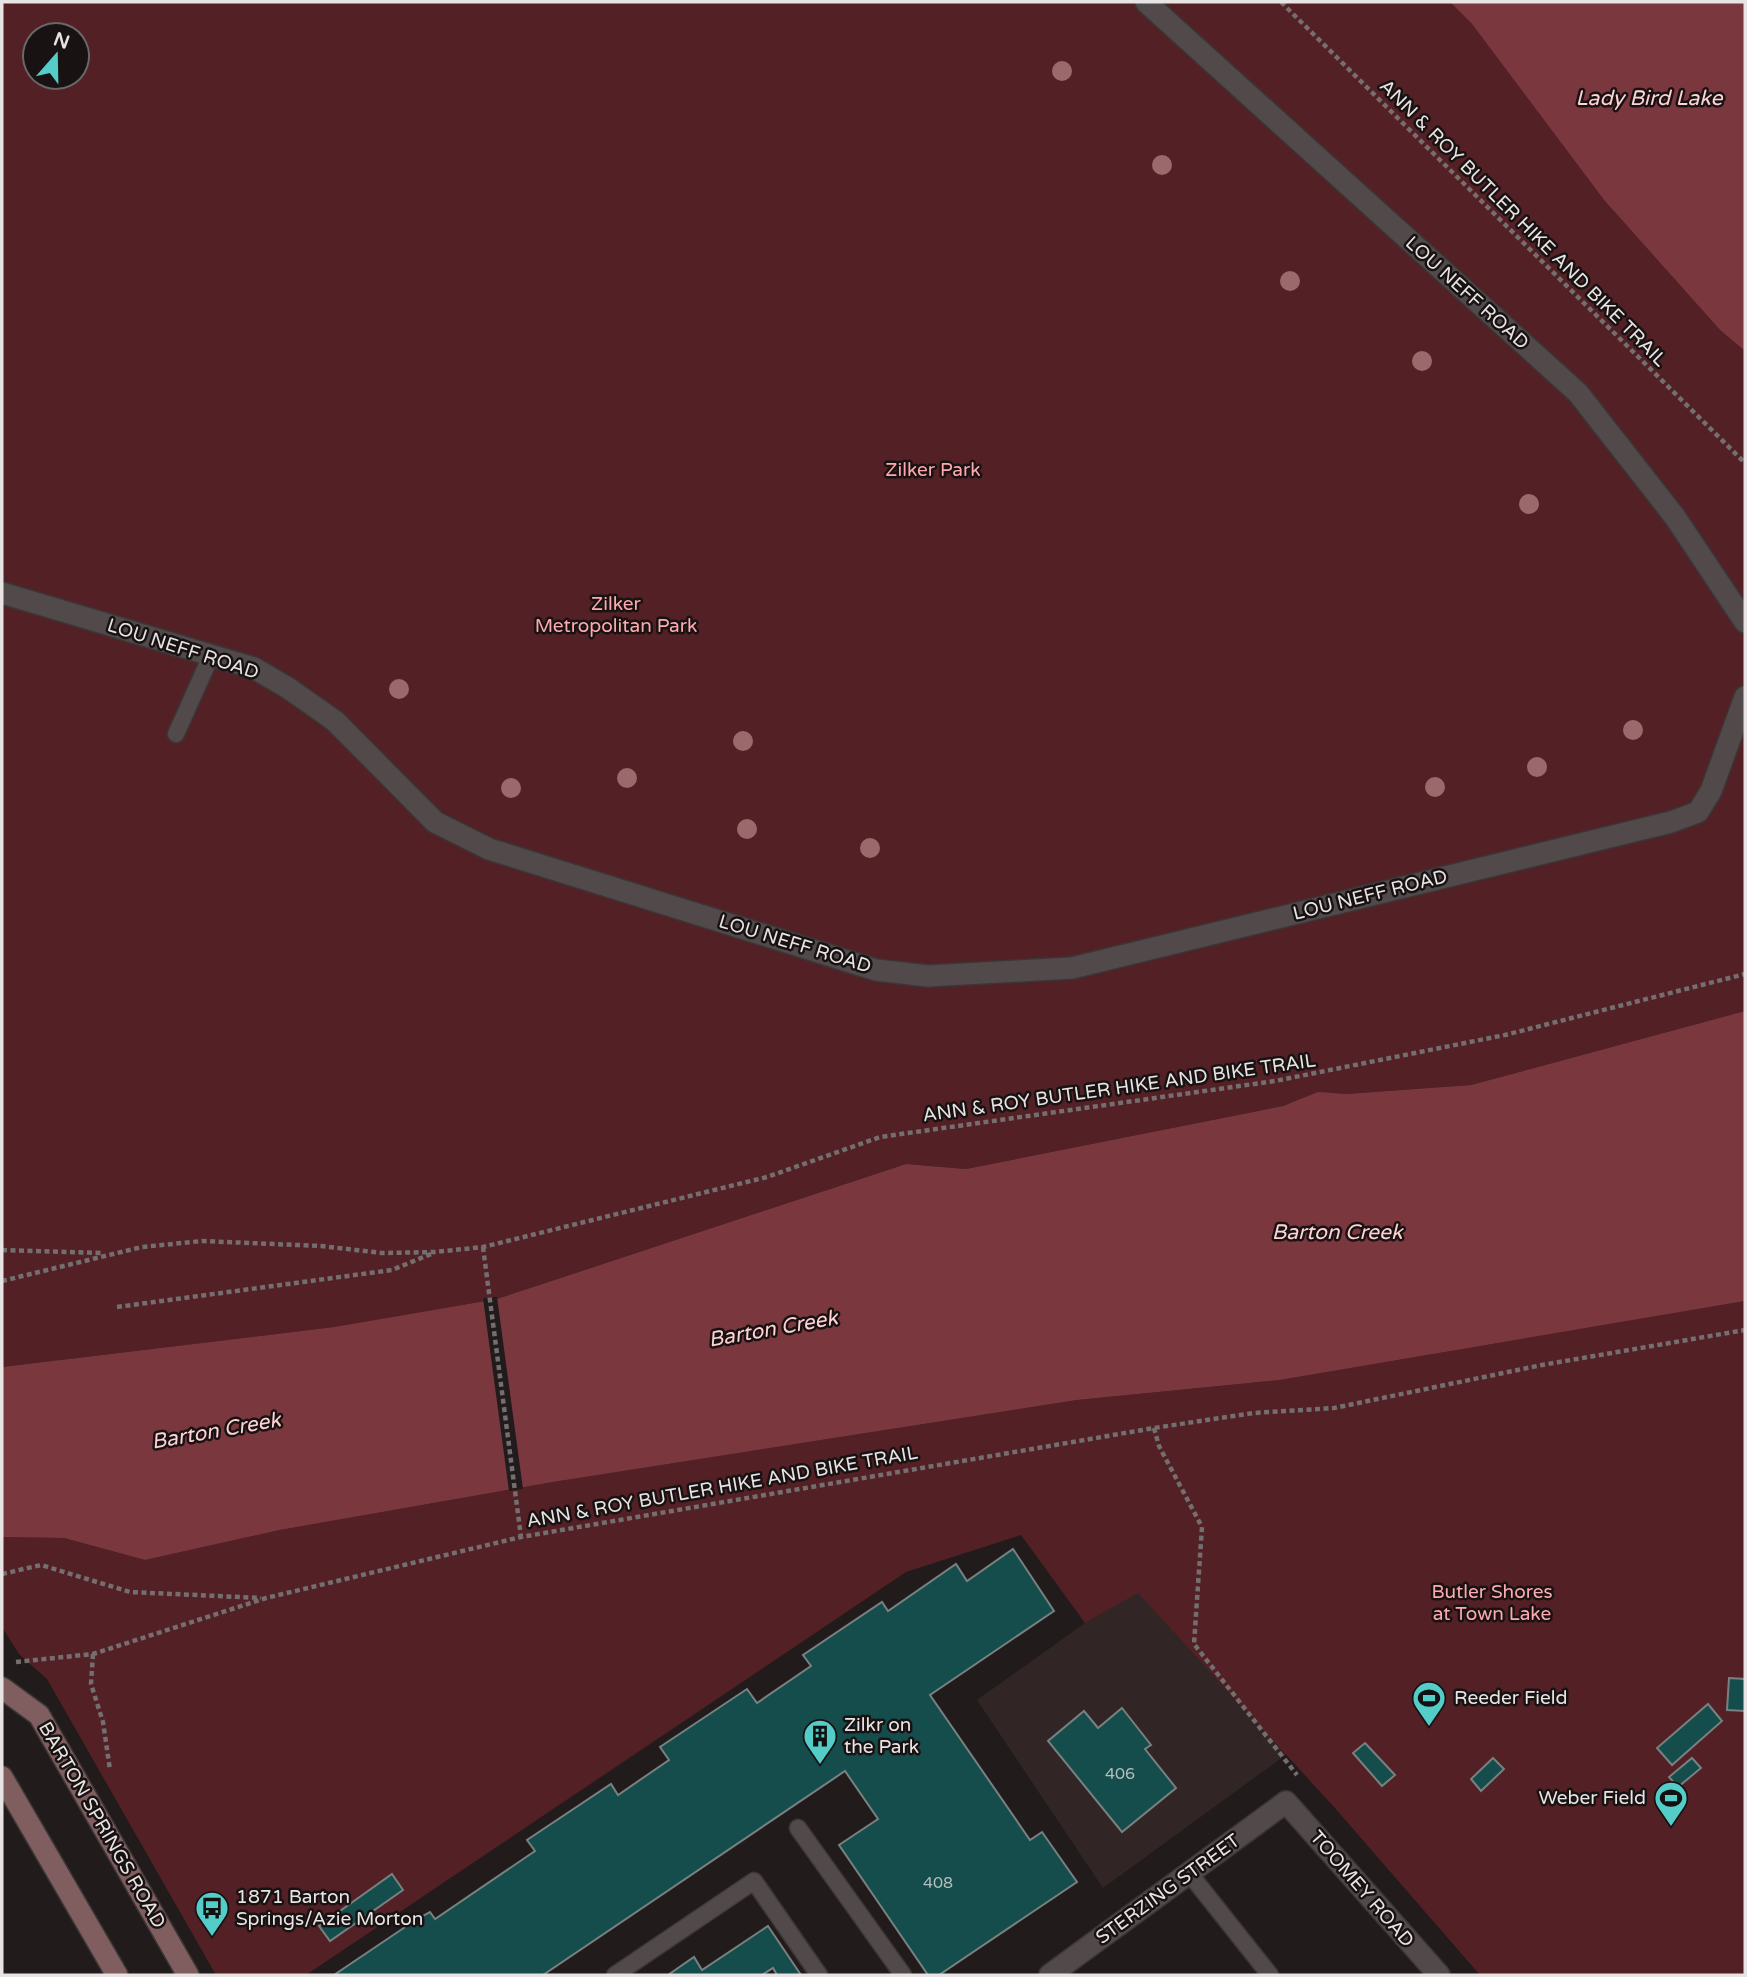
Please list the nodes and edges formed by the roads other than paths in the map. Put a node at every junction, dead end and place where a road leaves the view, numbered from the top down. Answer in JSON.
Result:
{"nodes":[{"id":1,"x":1146,"y":2,"type":"edge"},
{"id":2,"x":2,"y":593,"type":"edge"},
{"id":3,"x":1745,"y":622,"type":"edge"},
{"id":4,"x":211,"y":656,"type":"junction"},
{"id":5,"x":1745,"y":697,"type":"edge"},
{"id":6,"x":176,"y":734,"type":"dead end"},
{"id":7,"x":2,"y":1688,"type":"edge"},
{"id":8,"x":2,"y":1777,"type":"edge"},
{"id":9,"x":1286,"y":1802,"type":"joint"},
{"id":10,"x":798,"y":1828,"type":"dead end"},
{"id":11,"x":1189,"y":1873,"type":"junction"},
{"id":12,"x":117,"y":1975,"type":"edge"},
{"id":13,"x":188,"y":1975,"type":"edge"},
{"id":14,"x":615,"y":1975,"type":"edge"},
{"id":15,"x":819,"y":1975,"type":"edge"},
{"id":16,"x":903,"y":1975,"type":"edge"},
{"id":17,"x":1050,"y":1975,"type":"edge"},
{"id":18,"x":1270,"y":1975,"type":"edge"},
{"id":19,"x":1439,"y":1975,"type":"edge"}],
"edges":[{"from":1,"to":3,"type":"street","name":"LOU NEFF ROAD"},
{"from":2,"to":4,"type":"street","name":"LOU NEFF ROAD"},
{"from":4,"to":5,"type":"street","name":"LOU NEFF ROAD"},
{"from":4,"to":6,"type":"lane"},
{"from":7,"to":13,"type":"main road","name":"BARTON SPRINGS ROAD"},
{"from":8,"to":12,"type":"main road"},
{"from":9,"to":11,"type":"street","name":"STERZING STREET"},
{"from":9,"to":19,"type":"street","name":"TOOMEY ROAD"},
{"from":10,"to":16,"type":"lane"},
{"from":11,"to":17,"type":"street","name":"STERZING STREET"},
{"from":11,"to":18,"type":"lane"},
{"from":14,"to":15,"type":"lane"}]}
